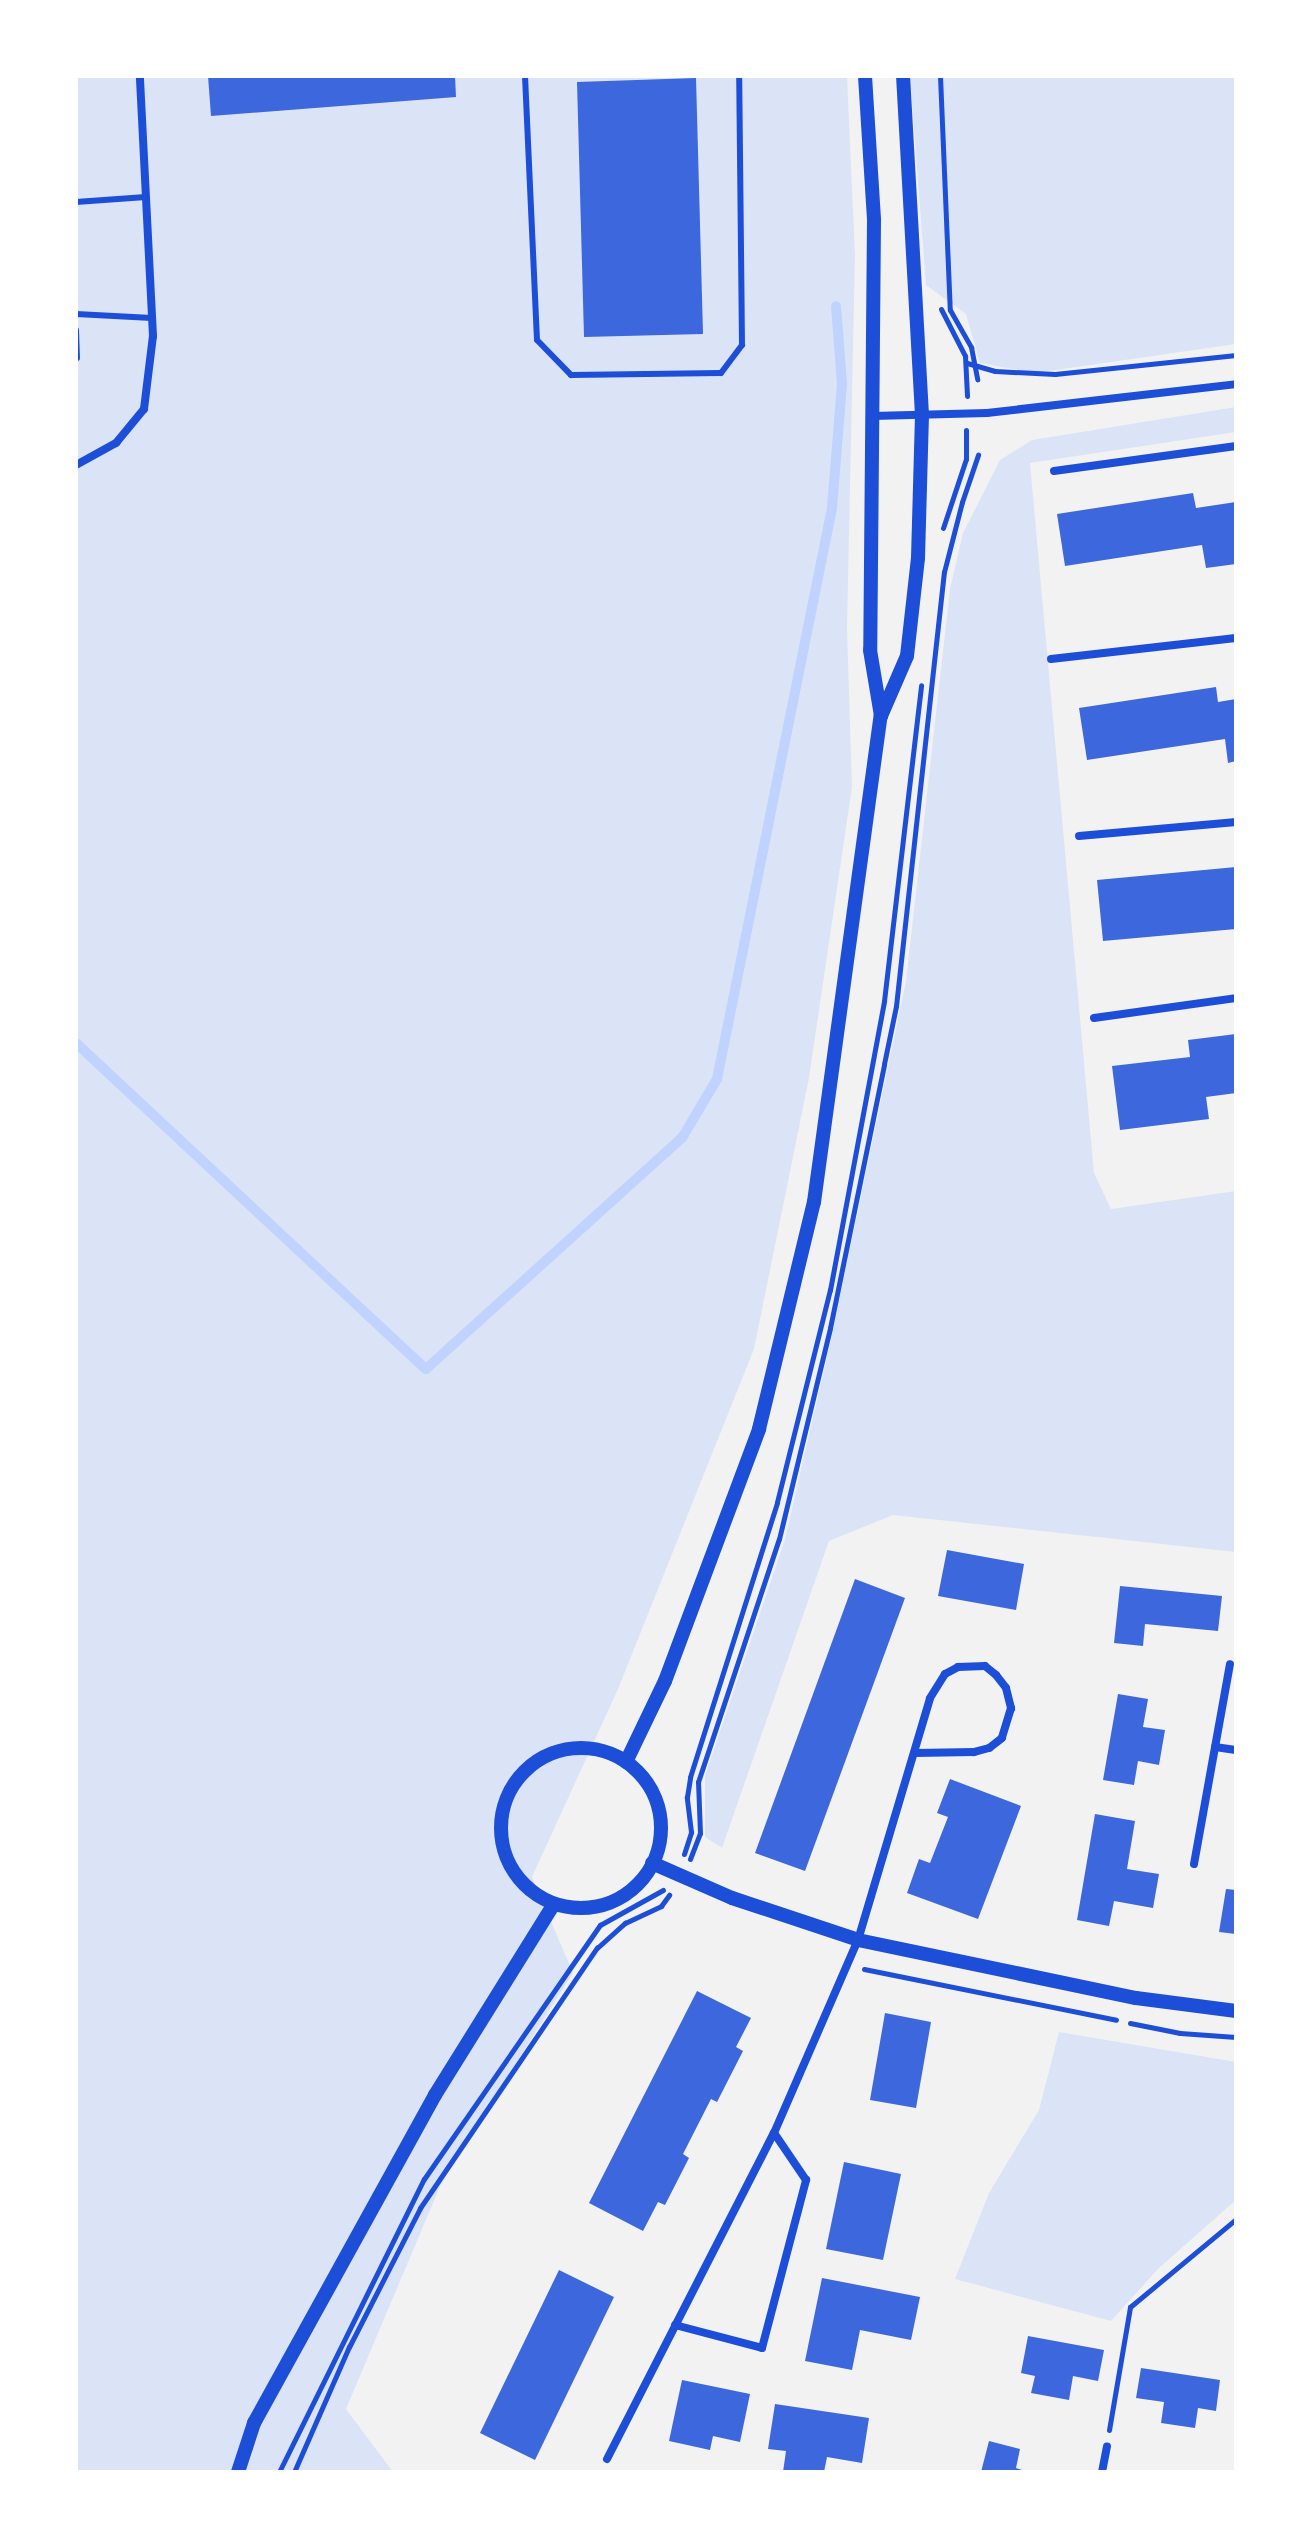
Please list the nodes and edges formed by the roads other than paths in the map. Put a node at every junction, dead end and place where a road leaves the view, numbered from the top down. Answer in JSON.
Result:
{"nodes":[{"id":1,"x":140,"y":76,"type":"edge"},
{"id":2,"x":525,"y":76,"type":"edge"},
{"id":3,"x":739,"y":76,"type":"edge"},
{"id":4,"x":865,"y":76,"type":"edge"},
{"id":5,"x":903,"y":76,"type":"edge"},
{"id":6,"x":146,"y":197,"type":"junction"},
{"id":7,"x":76,"y":202,"type":"edge"},
{"id":8,"x":76,"y":314,"type":"edge"},
{"id":9,"x":152,"y":318,"type":"junction"},
{"id":10,"x":76,"y":330,"type":"edge"},
{"id":11,"x":77,"y":358,"type":"edge"},
{"id":12,"x":1236,"y":384,"type":"edge"},
{"id":13,"x":922,"y":415,"type":"junction"},
{"id":14,"x":873,"y":416,"type":"junction"},
{"id":15,"x":1236,"y":446,"type":"edge"},
{"id":16,"x":76,"y":465,"type":"edge"},
{"id":17,"x":1054,"y":471,"type":"dead end"},
{"id":18,"x":1236,"y":638,"type":"edge"},
{"id":19,"x":1051,"y":659,"type":"dead end"},
{"id":20,"x":881,"y":716,"type":"junction"},
{"id":21,"x":1236,"y":822,"type":"edge"},
{"id":22,"x":1079,"y":836,"type":"dead end"},
{"id":23,"x":1236,"y":998,"type":"edge"},
{"id":24,"x":1094,"y":1018,"type":"dead end"},
{"id":25,"x":1230,"y":1664,"type":"dead end"},
{"id":26,"x":1215,"y":1747,"type":"junction"},
{"id":27,"x":1236,"y":1750,"type":"edge"},
{"id":28,"x":915,"y":1753,"type":"junction"},
{"id":29,"x":626,"y":1762,"type":"junction"},
{"id":30,"x":652,"y":1863,"type":"junction"},
{"id":31,"x":1194,"y":1864,"type":"dead end"},
{"id":32,"x":554,"y":1904,"type":"junction"},
{"id":33,"x":858,"y":1940,"type":"junction"},
{"id":34,"x":1236,"y":2011,"type":"edge"},
{"id":35,"x":774,"y":2133,"type":"junction"},
{"id":36,"x":675,"y":2325,"type":"junction"},
{"id":37,"x":1107,"y":2446,"type":"road end"},
{"id":38,"x":607,"y":2459,"type":"dead end"},
{"id":39,"x":238,"y":2472,"type":"edge"},
{"id":40,"x":1102,"y":2472,"type":"edge"}],
"edges":[{"from":1,"to":6,"type":"street"},
{"from":2,"to":3,"type":"lane"},
{"from":4,"to":14,"type":"street"},
{"from":5,"to":13,"type":"street"},
{"from":6,"to":7,"type":"lane"},
{"from":6,"to":9,"type":"street"},
{"from":8,"to":9,"type":"lane"},
{"from":9,"to":16,"type":"street"},
{"from":10,"to":11,"type":"lane"},
{"from":12,"to":13,"type":"street"},
{"from":13,"to":14,"type":"street"},
{"from":13,"to":20,"type":"street"},
{"from":14,"to":20,"type":"street"},
{"from":15,"to":17,"type":"street"},
{"from":18,"to":19,"type":"street"},
{"from":20,"to":29,"type":"street"},
{"from":21,"to":22,"type":"street"},
{"from":23,"to":24,"type":"street"},
{"from":25,"to":26,"type":"street"},
{"from":26,"to":27,"type":"street"},
{"from":26,"to":31,"type":"street"},
{"from":28,"to":28,"type":"street"},
{"from":28,"to":33,"type":"street"},
{"from":29,"to":30,"type":"street"},
{"from":29,"to":32,"type":"street"},
{"from":30,"to":32,"type":"street"},
{"from":30,"to":33,"type":"street"},
{"from":32,"to":39,"type":"street"},
{"from":33,"to":34,"type":"street"},
{"from":33,"to":35,"type":"street"},
{"from":35,"to":36,"type":"street"},
{"from":35,"to":36,"type":"street"},
{"from":36,"to":38,"type":"street"},
{"from":37,"to":40,"type":"street"}]}
